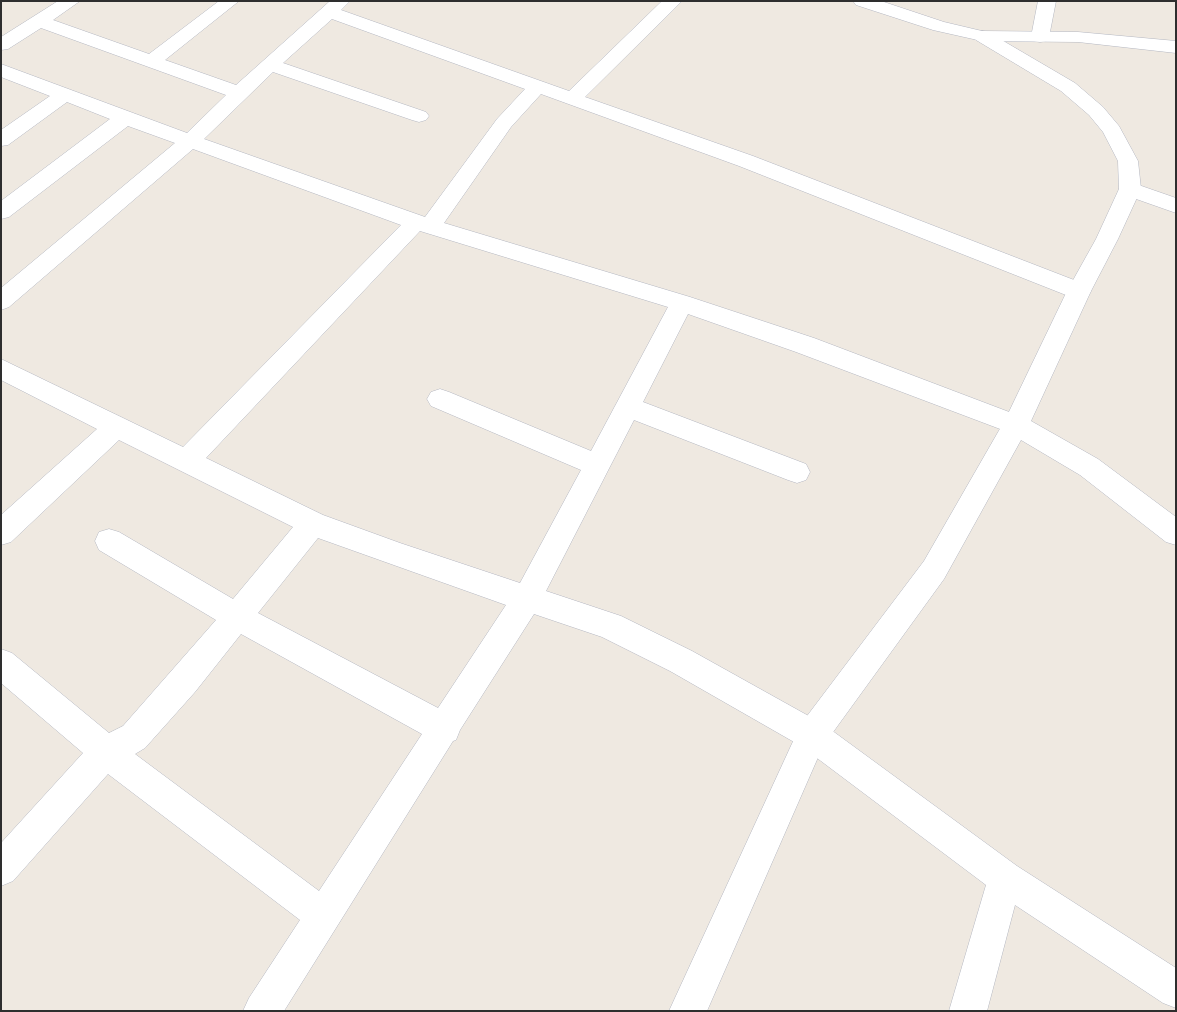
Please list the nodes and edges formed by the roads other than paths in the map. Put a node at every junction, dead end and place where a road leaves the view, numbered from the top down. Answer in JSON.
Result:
{"nodes":[{"id":1,"x":71,"y":1,"type":"edge"},
{"id":2,"x":230,"y":1,"type":"edge"},
{"id":3,"x":673,"y":1,"type":"edge"},
{"id":4,"x":862,"y":1,"type":"edge"},
{"id":5,"x":1047,"y":1,"type":"edge"},
{"id":6,"x":335,"y":7,"type":"edge"},
{"id":7,"x":39,"y":22,"type":"junction"},
{"id":8,"x":982,"y":36,"type":"junction"},
{"id":9,"x":1040,"y":37,"type":"junction"},
{"id":10,"x":1,"y":45,"type":"edge"},
{"id":11,"x":1176,"y":47,"type":"edge"},
{"id":12,"x":150,"y":62,"type":"junction"},
{"id":13,"x":270,"y":65,"type":"junction"},
{"id":14,"x":4,"y":74,"type":"edge"},
{"id":15,"x":538,"y":86,"type":"junction"},
{"id":16,"x":239,"y":93,"type":"junction"},
{"id":17,"x":64,"y":95,"type":"junction"},
{"id":18,"x":573,"y":98,"type":"junction"},
{"id":19,"x":419,"y":116,"type":"dead end"},
{"id":20,"x":125,"y":118,"type":"junction"},
{"id":21,"x":1,"y":140,"type":"edge"},
{"id":22,"x":190,"y":141,"type":"junction"},
{"id":23,"x":1130,"y":189,"type":"junction"},
{"id":24,"x":1176,"y":206,"type":"edge"},
{"id":25,"x":1,"y":212,"type":"edge"},
{"id":26,"x":423,"y":224,"type":"junction"},
{"id":27,"x":1079,"y":290,"type":"junction"},
{"id":28,"x":1,"y":301,"type":"edge"},
{"id":29,"x":682,"y":303,"type":"junction"},
{"id":30,"x":1,"y":369,"type":"edge"},
{"id":31,"x":440,"y":399,"type":"dead end"},
{"id":32,"x":627,"y":406,"type":"junction"},
{"id":33,"x":117,"y":426,"type":"junction"},
{"id":34,"x":1016,"y":426,"type":"junction"},
{"id":35,"x":186,"y":461,"type":"junction"},
{"id":36,"x":596,"y":465,"type":"junction"},
{"id":37,"x":798,"y":472,"type":"dead end"},
{"id":38,"x":313,"y":524,"type":"junction"},
{"id":39,"x":1,"y":533,"type":"edge"},
{"id":40,"x":1176,"y":533,"type":"edge"},
{"id":41,"x":109,"y":541,"type":"dead end"},
{"id":42,"x":528,"y":598,"type":"junction"},
{"id":43,"x":238,"y":617,"type":"junction"},
{"id":44,"x":1,"y":663,"type":"edge"},
{"id":45,"x":445,"y":729,"type":"junction"},
{"id":46,"x":812,"y":735,"type":"junction"},
{"id":47,"x":106,"y":752,"type":"junction"},
{"id":48,"x":1,"y":869,"type":"edge"},
{"id":49,"x":1005,"y":878,"type":"junction"},
{"id":50,"x":323,"y":916,"type":"junction"},
{"id":51,"x":1176,"y":990,"type":"edge"},
{"id":52,"x":262,"y":1011,"type":"edge"},
{"id":53,"x":688,"y":1011,"type":"edge"},
{"id":54,"x":968,"y":1011,"type":"edge"}],
"edges":[{"from":1,"to":7,"type":"street"},
{"from":2,"to":12,"type":"street"},
{"from":3,"to":18,"type":"street"},
{"from":4,"to":8,"type":"street"},
{"from":5,"to":9,"type":"street"},
{"from":6,"to":13,"type":"street"},
{"from":6,"to":15,"type":"street"},
{"from":7,"to":10,"type":"street"},
{"from":7,"to":12,"type":"street"},
{"from":8,"to":9,"type":"street"},
{"from":8,"to":23,"type":"street"},
{"from":9,"to":11,"type":"street"},
{"from":12,"to":16,"type":"street"},
{"from":13,"to":16,"type":"street"},
{"from":13,"to":19,"type":"street"},
{"from":14,"to":17,"type":"street"},
{"from":15,"to":18,"type":"street"},
{"from":15,"to":26,"type":"street"},
{"from":16,"to":22,"type":"street"},
{"from":17,"to":20,"type":"street"},
{"from":17,"to":21,"type":"street"},
{"from":18,"to":27,"type":"street"},
{"from":20,"to":22,"type":"street"},
{"from":20,"to":25,"type":"street"},
{"from":22,"to":26,"type":"street"},
{"from":22,"to":28,"type":"street"},
{"from":23,"to":24,"type":"street"},
{"from":23,"to":27,"type":"street"},
{"from":26,"to":29,"type":"street"},
{"from":26,"to":35,"type":"street"},
{"from":27,"to":34,"type":"street"},
{"from":29,"to":32,"type":"street"},
{"from":29,"to":34,"type":"street"},
{"from":30,"to":33,"type":"street"},
{"from":31,"to":36,"type":"street"},
{"from":32,"to":36,"type":"street"},
{"from":32,"to":37,"type":"street"},
{"from":33,"to":35,"type":"street"},
{"from":33,"to":39,"type":"street"},
{"from":34,"to":40,"type":"street"},
{"from":34,"to":46,"type":"street"},
{"from":35,"to":38,"type":"street"},
{"from":36,"to":42,"type":"street"},
{"from":38,"to":42,"type":"street"},
{"from":38,"to":43,"type":"street"},
{"from":41,"to":43,"type":"street"},
{"from":42,"to":45,"type":"street"},
{"from":42,"to":46,"type":"street"},
{"from":43,"to":45,"type":"street"},
{"from":43,"to":47,"type":"street"},
{"from":44,"to":47,"type":"street"},
{"from":45,"to":50,"type":"street"},
{"from":46,"to":49,"type":"street"},
{"from":46,"to":53,"type":"street"},
{"from":47,"to":48,"type":"street"},
{"from":47,"to":50,"type":"street"},
{"from":49,"to":51,"type":"street"},
{"from":49,"to":54,"type":"street"},
{"from":50,"to":52,"type":"street"}]}
